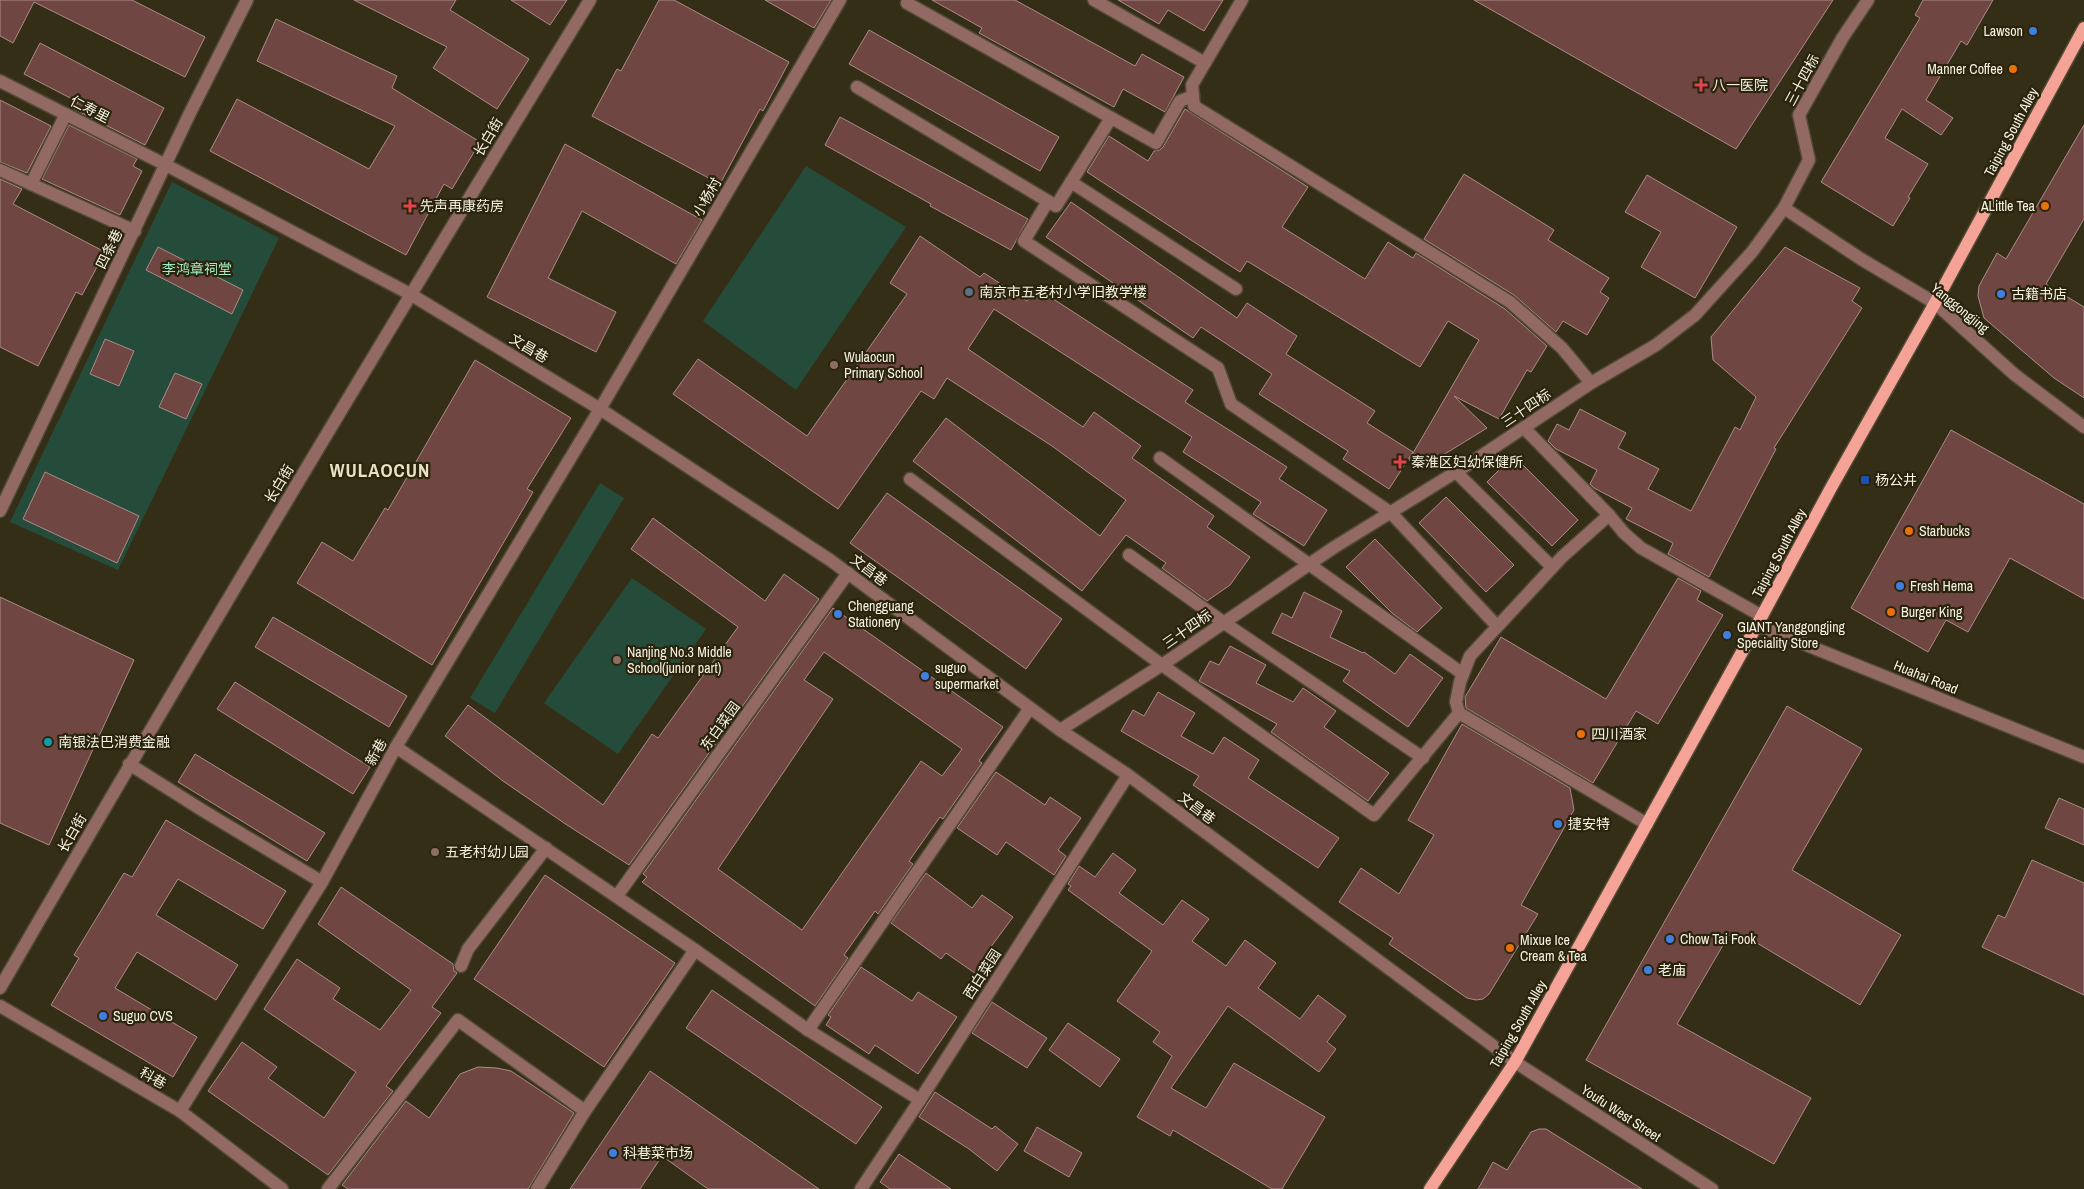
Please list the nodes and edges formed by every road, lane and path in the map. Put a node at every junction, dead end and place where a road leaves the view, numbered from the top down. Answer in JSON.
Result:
{"nodes":[{"id":1,"x":247,"y":0,"type":"edge"},
{"id":2,"x":590,"y":0,"type":"edge"},
{"id":3,"x":840,"y":0,"type":"edge"},
{"id":4,"x":1094,"y":0,"type":"edge"},
{"id":5,"x":1242,"y":0,"type":"edge"},
{"id":6,"x":1868,"y":0,"type":"edge"},
{"id":7,"x":907,"y":3,"type":"dead end"},
{"id":8,"x":2084,"y":28,"type":"edge"},
{"id":9,"x":1205,"y":63,"type":"junction"},
{"id":10,"x":0,"y":81,"type":"edge"},
{"id":11,"x":857,"y":86,"type":"dead end"},
{"id":12,"x":1193,"y":96,"type":"junction"},
{"id":13,"x":66,"y":114,"type":"junction"},
{"id":14,"x":1111,"y":118,"type":"junction"},
{"id":15,"x":166,"y":164,"type":"junction"},
{"id":16,"x":0,"y":170,"type":"edge"},
{"id":17,"x":1071,"y":182,"type":"junction"},
{"id":18,"x":31,"y":184,"type":"junction"},
{"id":19,"x":1048,"y":201,"type":"junction"},
{"id":20,"x":1784,"y":208,"type":"junction"},
{"id":21,"x":135,"y":231,"type":"junction"},
{"id":22,"x":1236,"y":289,"type":"dead end"},
{"id":23,"x":410,"y":294,"type":"junction"},
{"id":24,"x":1935,"y":303,"type":"junction"},
{"id":25,"x":1590,"y":383,"type":"junction"},
{"id":26,"x":600,"y":410,"type":"junction"},
{"id":27,"x":2084,"y":427,"type":"edge"},
{"id":28,"x":1524,"y":428,"type":"junction"},
{"id":29,"x":1160,"y":458,"type":"dead end"},
{"id":30,"x":1456,"y":472,"type":"junction"},
{"id":31,"x":910,"y":479,"type":"dead end"},
{"id":32,"x":0,"y":511,"type":"edge"},
{"id":33,"x":1391,"y":512,"type":"junction"},
{"id":34,"x":1609,"y":514,"type":"junction"},
{"id":35,"x":1129,"y":556,"type":"dead end"},
{"id":36,"x":1309,"y":564,"type":"junction"},
{"id":37,"x":1552,"y":567,"type":"junction"},
{"id":38,"x":848,"y":573,"type":"junction"},
{"id":39,"x":1760,"y":621,"type":"junction"},
{"id":40,"x":1223,"y":622,"type":"junction"},
{"id":41,"x":1498,"y":626,"type":"junction"},
{"id":42,"x":1162,"y":665,"type":"junction"},
{"id":43,"x":1463,"y":674,"type":"junction"},
{"id":44,"x":1030,"y":708,"type":"junction"},
{"id":45,"x":1460,"y":714,"type":"junction"},
{"id":46,"x":1060,"y":730,"type":"junction"},
{"id":47,"x":396,"y":747,"type":"junction"},
{"id":48,"x":1423,"y":758,"type":"junction"},
{"id":49,"x":2084,"y":758,"type":"edge"},
{"id":50,"x":129,"y":764,"type":"junction"},
{"id":51,"x":1128,"y":775,"type":"junction"},
{"id":52,"x":1647,"y":824,"type":"junction"},
{"id":53,"x":546,"y":848,"type":"junction"},
{"id":54,"x":322,"y":882,"type":"junction"},
{"id":55,"x":617,"y":896,"type":"junction"},
{"id":56,"x":695,"y":950,"type":"junction"},
{"id":57,"x":462,"y":966,"type":"dead end"},
{"id":58,"x":0,"y":988,"type":"edge"},
{"id":59,"x":0,"y":1006,"type":"edge"},
{"id":60,"x":808,"y":1030,"type":"junction"},
{"id":61,"x":1515,"y":1062,"type":"junction"},
{"id":62,"x":920,"y":1100,"type":"junction"},
{"id":63,"x":180,"y":1111,"type":"junction"},
{"id":64,"x":585,"y":1111,"type":"junction"},
{"id":65,"x":282,"y":1189,"type":"edge"},
{"id":66,"x":328,"y":1189,"type":"edge"},
{"id":67,"x":537,"y":1189,"type":"edge"},
{"id":68,"x":861,"y":1189,"type":"edge"},
{"id":69,"x":1430,"y":1189,"type":"edge"},
{"id":70,"x":1712,"y":1189,"type":"edge"}],
"edges":[{"from":1,"to":15,"type":"street","name":"四条巷"},
{"from":2,"to":23,"type":"street","name":"长白街"},
{"from":3,"to":26,"type":"street","name":"小杨村"},
{"from":4,"to":9,"type":"street"},
{"from":5,"to":9,"type":"street"},
{"from":6,"to":20,"type":"street","name":"三十四标"},
{"from":7,"to":14,"type":"street"},
{"from":8,"to":24,"type":"main road","name":"Taiping South Alley"},
{"from":9,"to":12,"type":"street"},
{"from":10,"to":13,"type":"street","name":"仁寿里"},
{"from":11,"to":19,"type":"street"},
{"from":12,"to":14,"type":"street"},
{"from":12,"to":25,"type":"street"},
{"from":13,"to":15,"type":"street","name":"仁寿里"},
{"from":13,"to":18,"type":"street"},
{"from":14,"to":17,"type":"street"},
{"from":15,"to":21,"type":"street","name":"四条巷"},
{"from":15,"to":23,"type":"street","name":"文昌巷"},
{"from":16,"to":18,"type":"street"},
{"from":17,"to":19,"type":"street"},
{"from":17,"to":22,"type":"street"},
{"from":18,"to":21,"type":"street"},
{"from":19,"to":33,"type":"street"},
{"from":20,"to":24,"type":"street","name":"Yanggongjing"},
{"from":20,"to":25,"type":"street","name":"三十四标"},
{"from":21,"to":32,"type":"street","name":"四条巷"},
{"from":23,"to":26,"type":"street","name":"文昌巷"},
{"from":23,"to":50,"type":"street","name":"长白街"},
{"from":24,"to":27,"type":"street","name":"Yanggongjing"},
{"from":24,"to":39,"type":"main road","name":"Taiping South Alley"},
{"from":25,"to":28,"type":"street","name":"三十四标"},
{"from":26,"to":38,"type":"street","name":"文昌巷"},
{"from":26,"to":47,"type":"street","name":"新巷"},
{"from":28,"to":30,"type":"street","name":"三十四标"},
{"from":28,"to":34,"type":"street","name":"Huahai Road"},
{"from":29,"to":36,"type":"street"},
{"from":30,"to":33,"type":"street","name":"三十四标"},
{"from":30,"to":37,"type":"street"},
{"from":31,"to":42,"type":"street"},
{"from":33,"to":36,"type":"street","name":"三十四标"},
{"from":33,"to":41,"type":"street"},
{"from":34,"to":37,"type":"street"},
{"from":34,"to":39,"type":"street","name":"Huahai Road"},
{"from":35,"to":40,"type":"street"},
{"from":36,"to":40,"type":"street","name":"三十四标"},
{"from":36,"to":43,"type":"street"},
{"from":37,"to":41,"type":"street"},
{"from":38,"to":44,"type":"street","name":"文昌巷"},
{"from":38,"to":55,"type":"street","name":"东白菜园"},
{"from":39,"to":49,"type":"street","name":"Huahai Road"},
{"from":39,"to":52,"type":"main road","name":"Taiping South Alley"},
{"from":40,"to":42,"type":"street","name":"三十四标"},
{"from":40,"to":48,"type":"street"},
{"from":41,"to":43,"type":"street"},
{"from":42,"to":46,"type":"street","name":"三十四标"},
{"from":42,"to":48,"type":"street"},
{"from":43,"to":45,"type":"street"},
{"from":44,"to":46,"type":"street","name":"文昌巷"},
{"from":44,"to":60,"type":"street"},
{"from":45,"to":48,"type":"street"},
{"from":45,"to":52,"type":"street"},
{"from":46,"to":51,"type":"street","name":"文昌巷"},
{"from":47,"to":53,"type":"street"},
{"from":47,"to":54,"type":"street","name":"新巷"},
{"from":50,"to":54,"type":"street"},
{"from":50,"to":58,"type":"street","name":"长白街"},
{"from":51,"to":61,"type":"street","name":"文昌巷"},
{"from":51,"to":62,"type":"street","name":"西白菜园"},
{"from":52,"to":61,"type":"main road","name":"Taiping South Alley"},
{"from":53,"to":55,"type":"street"},
{"from":53,"to":57,"type":"street"},
{"from":54,"to":63,"type":"street","name":"新巷"},
{"from":55,"to":56,"type":"street"},
{"from":56,"to":60,"type":"street"},
{"from":56,"to":64,"type":"street"},
{"from":59,"to":63,"type":"street","name":"科巷"},
{"from":60,"to":62,"type":"street"},
{"from":61,"to":69,"type":"main road","name":"Taiping South Alley"},
{"from":61,"to":70,"type":"street","name":"Youfu West Street"},
{"from":62,"to":68,"type":"street","name":"西白菜园"},
{"from":63,"to":65,"type":"street","name":"科巷"},
{"from":64,"to":66,"type":"street"},
{"from":64,"to":67,"type":"street"}]}
